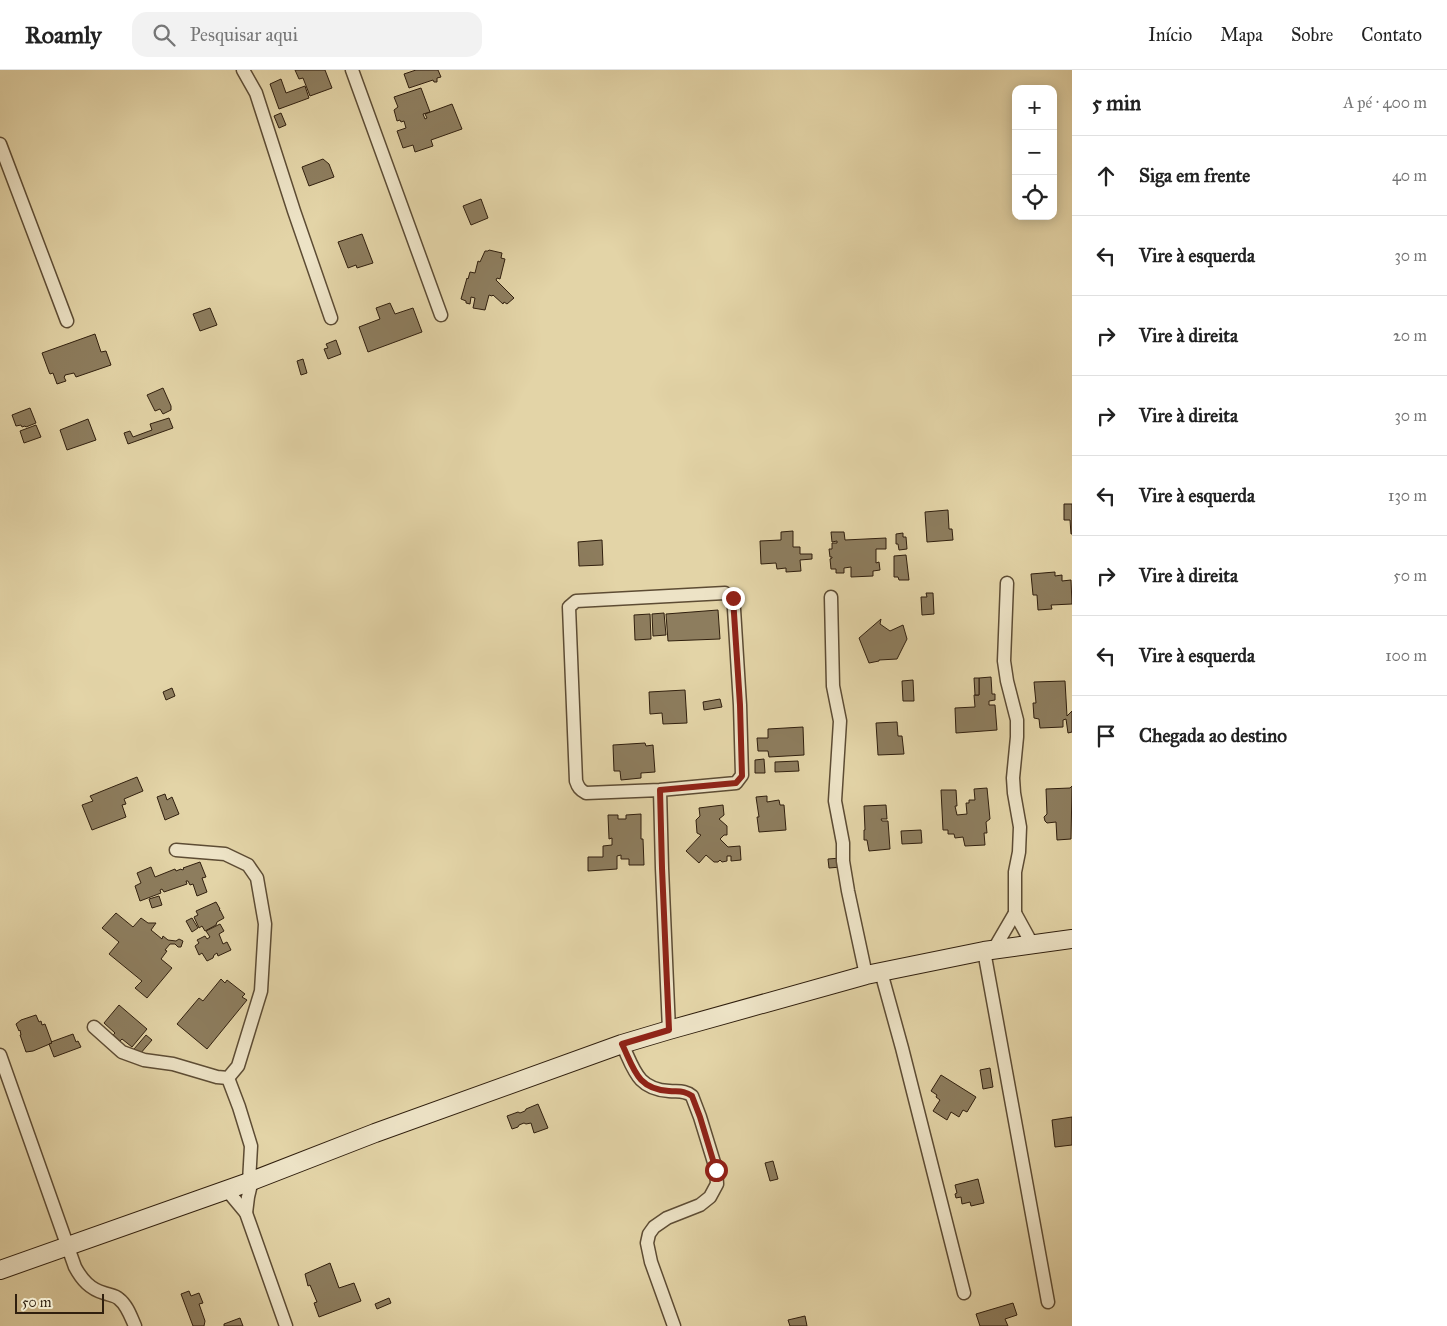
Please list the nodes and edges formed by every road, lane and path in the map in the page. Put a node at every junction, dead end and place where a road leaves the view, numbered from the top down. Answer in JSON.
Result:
{"nodes":[{"id":1,"x":243,"y":70,"type":"edge"},
{"id":2,"x":352,"y":70,"type":"edge"},
{"id":3,"x":0,"y":144,"type":"edge"},
{"id":4,"x":441,"y":315,"type":"dead end"},
{"id":5,"x":331,"y":318,"type":"dead end"},
{"id":6,"x":67,"y":321,"type":"dead end"},
{"id":7,"x":1007,"y":583,"type":"dead end"},
{"id":8,"x":831,"y":597,"type":"dead end"},
{"id":9,"x":660,"y":790,"type":"junction"},
{"id":10,"x":176,"y":850,"type":"dead end"},
{"id":11,"x":1015,"y":913,"type":"junction"},
{"id":12,"x":1072,"y":939,"type":"edge"},
{"id":13,"x":1032,"y":944,"type":"junction"},
{"id":14,"x":989,"y":950,"type":"junction"},
{"id":15,"x":873,"y":973,"type":"junction"},
{"id":16,"x":94,"y":1027,"type":"dead end"},
{"id":17,"x":669,"y":1030,"type":"junction"},
{"id":18,"x":622,"y":1044,"type":"junction"},
{"id":19,"x":0,"y":1055,"type":"edge"},
{"id":20,"x":228,"y":1078,"type":"junction"},
{"id":21,"x":250,"y":1181,"type":"junction"},
{"id":22,"x":226,"y":1190,"type":"junction"},
{"id":23,"x":246,"y":1212,"type":"junction"},
{"id":24,"x":68,"y":1245,"type":"junction"},
{"id":25,"x":0,"y":1270,"type":"edge"},
{"id":26,"x":964,"y":1293,"type":"dead end"},
{"id":27,"x":1048,"y":1302,"type":"dead end"},
{"id":28,"x":135,"y":1326,"type":"edge"},
{"id":29,"x":286,"y":1326,"type":"edge"},
{"id":30,"x":674,"y":1326,"type":"edge"}],
"edges":[{"from":1,"to":5,"type":"street"},
{"from":2,"to":4,"type":"street"},
{"from":3,"to":6,"type":"street"},
{"from":7,"to":11,"type":"street"},
{"from":8,"to":15,"type":"street"},
{"from":9,"to":9,"type":"street"},
{"from":9,"to":17,"type":"street"},
{"from":10,"to":20,"type":"street"},
{"from":11,"to":13,"type":"street"},
{"from":11,"to":14,"type":"street"},
{"from":12,"to":13,"type":"street"},
{"from":13,"to":14,"type":"street"},
{"from":14,"to":15,"type":"street"},
{"from":14,"to":27,"type":"street"},
{"from":15,"to":17,"type":"street"},
{"from":15,"to":26,"type":"street"},
{"from":16,"to":20,"type":"street"},
{"from":17,"to":18,"type":"street"},
{"from":18,"to":21,"type":"street"},
{"from":18,"to":30,"type":"street"},
{"from":19,"to":24,"type":"street"},
{"from":20,"to":21,"type":"street"},
{"from":21,"to":22,"type":"street"},
{"from":21,"to":23,"type":"street"},
{"from":22,"to":23,"type":"street"},
{"from":22,"to":24,"type":"street"},
{"from":23,"to":29,"type":"street"},
{"from":24,"to":25,"type":"street"},
{"from":24,"to":28,"type":"street"}]}
